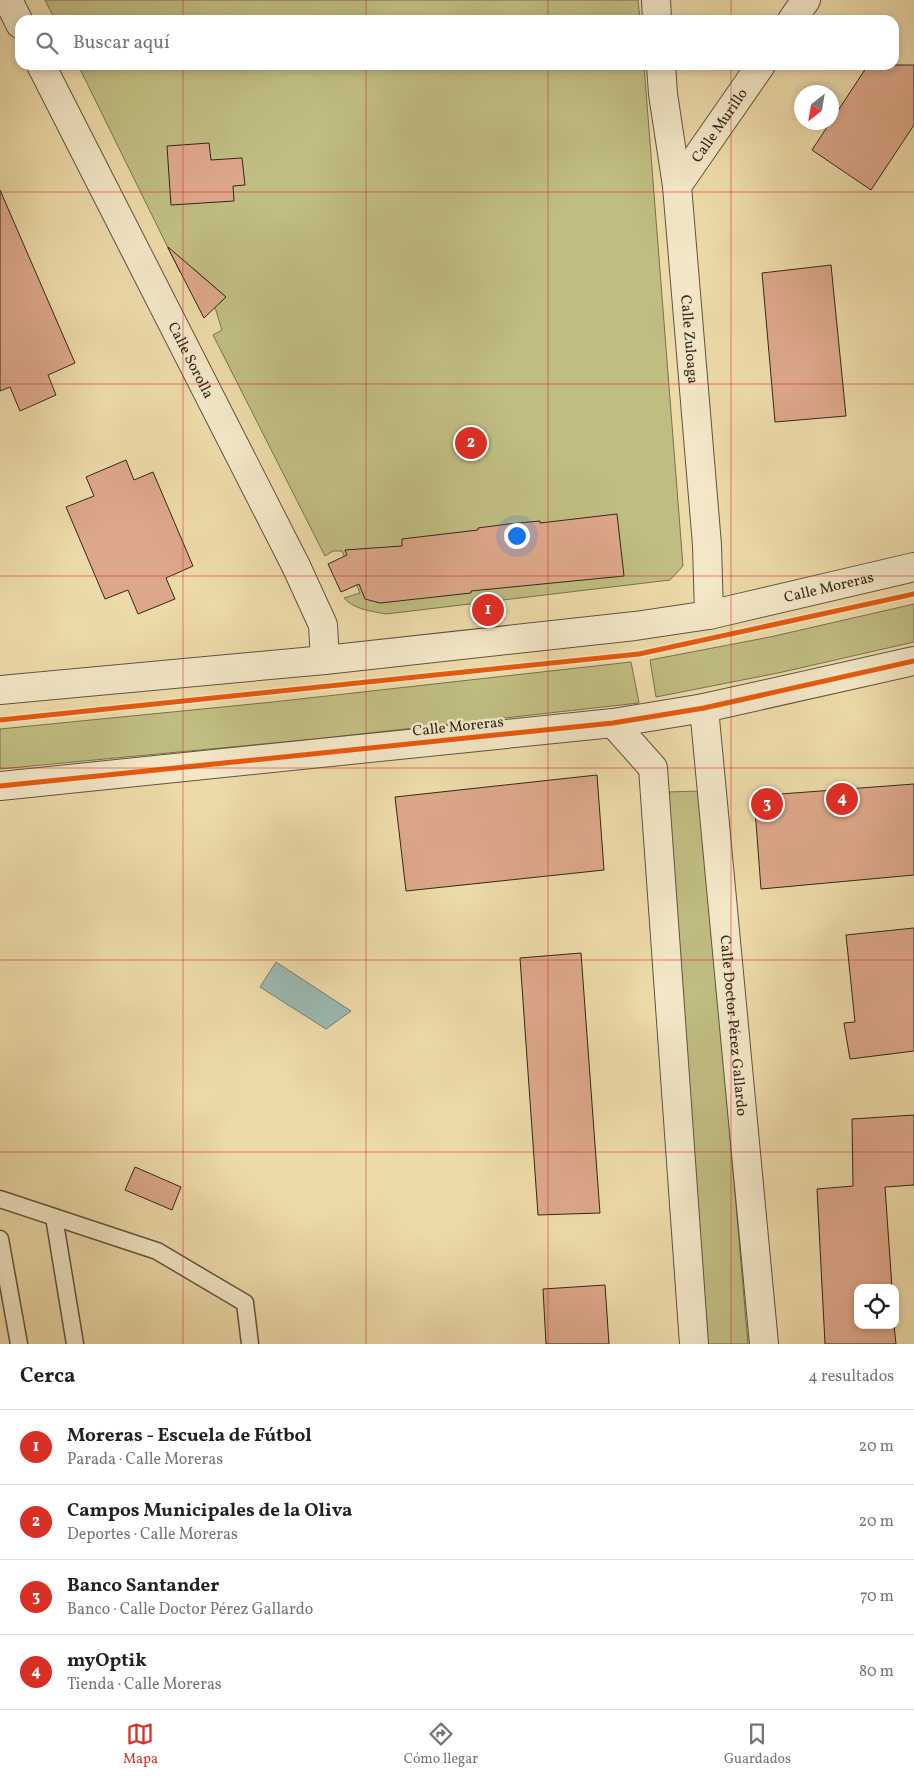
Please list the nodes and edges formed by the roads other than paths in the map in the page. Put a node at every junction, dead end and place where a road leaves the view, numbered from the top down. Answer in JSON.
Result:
{"nodes":[{"id":1,"x":8,"y":0,"type":"edge"},
{"id":2,"x":656,"y":0,"type":"edge"},
{"id":3,"x":806,"y":0,"type":"edge"},
{"id":4,"x":16,"y":15,"type":"edge"},
{"id":5,"x":657,"y":15,"type":"edge"},
{"id":6,"x":796,"y":15,"type":"edge"},
{"id":7,"x":44,"y":70,"type":"edge"},
{"id":8,"x":661,"y":70,"type":"edge"},
{"id":9,"x":758,"y":70,"type":"edge"},
{"id":10,"x":677,"y":186,"type":"junction"},
{"id":11,"x":914,"y":567,"type":"edge"},
{"id":12,"x":710,"y":615,"type":"junction"},
{"id":13,"x":325,"y":660,"type":"junction"},
{"id":14,"x":914,"y":661,"type":"edge"},
{"id":15,"x":0,"y":690,"type":"edge"},
{"id":16,"x":704,"y":708,"type":"junction"},
{"id":17,"x":613,"y":723,"type":"junction"},
{"id":18,"x":0,"y":786,"type":"edge"},
{"id":19,"x":0,"y":1199,"type":"edge"},
{"id":20,"x":54,"y":1217,"type":"junction"},
{"id":21,"x":0,"y":1239,"type":"edge"},
{"id":22,"x":18,"y":1344,"type":"edge"},
{"id":23,"x":75,"y":1344,"type":"edge"},
{"id":24,"x":250,"y":1344,"type":"edge"},
{"id":25,"x":694,"y":1344,"type":"edge"},
{"id":26,"x":764,"y":1344,"type":"edge"}],
"edges":[{"from":1,"to":4,"type":"street"},
{"from":2,"to":5,"type":"street"},
{"from":3,"to":6,"type":"street"},
{"from":7,"to":13,"type":"street","name":"Calle Sorolla"},
{"from":8,"to":10,"type":"street","name":"Calle Zuloaga"},
{"from":9,"to":10,"type":"street","name":"Calle Murillo"},
{"from":10,"to":12,"type":"street","name":"Calle Zuloaga"},
{"from":11,"to":12,"type":"street","name":"Calle Moreras"},
{"from":12,"to":13,"type":"street","name":"Calle Moreras"},
{"from":13,"to":15,"type":"street","name":"Calle Moreras"},
{"from":14,"to":16,"type":"street","name":"Calle Moreras"},
{"from":16,"to":17,"type":"street","name":"Calle Moreras"},
{"from":16,"to":26,"type":"street","name":"Calle Doctor Pérez Gallardo"},
{"from":17,"to":18,"type":"street","name":"Calle Moreras"},
{"from":17,"to":25,"type":"street"},
{"from":19,"to":20,"type":"lane"},
{"from":20,"to":23,"type":"lane"},
{"from":20,"to":24,"type":"lane"},
{"from":21,"to":22,"type":"lane"}]}
